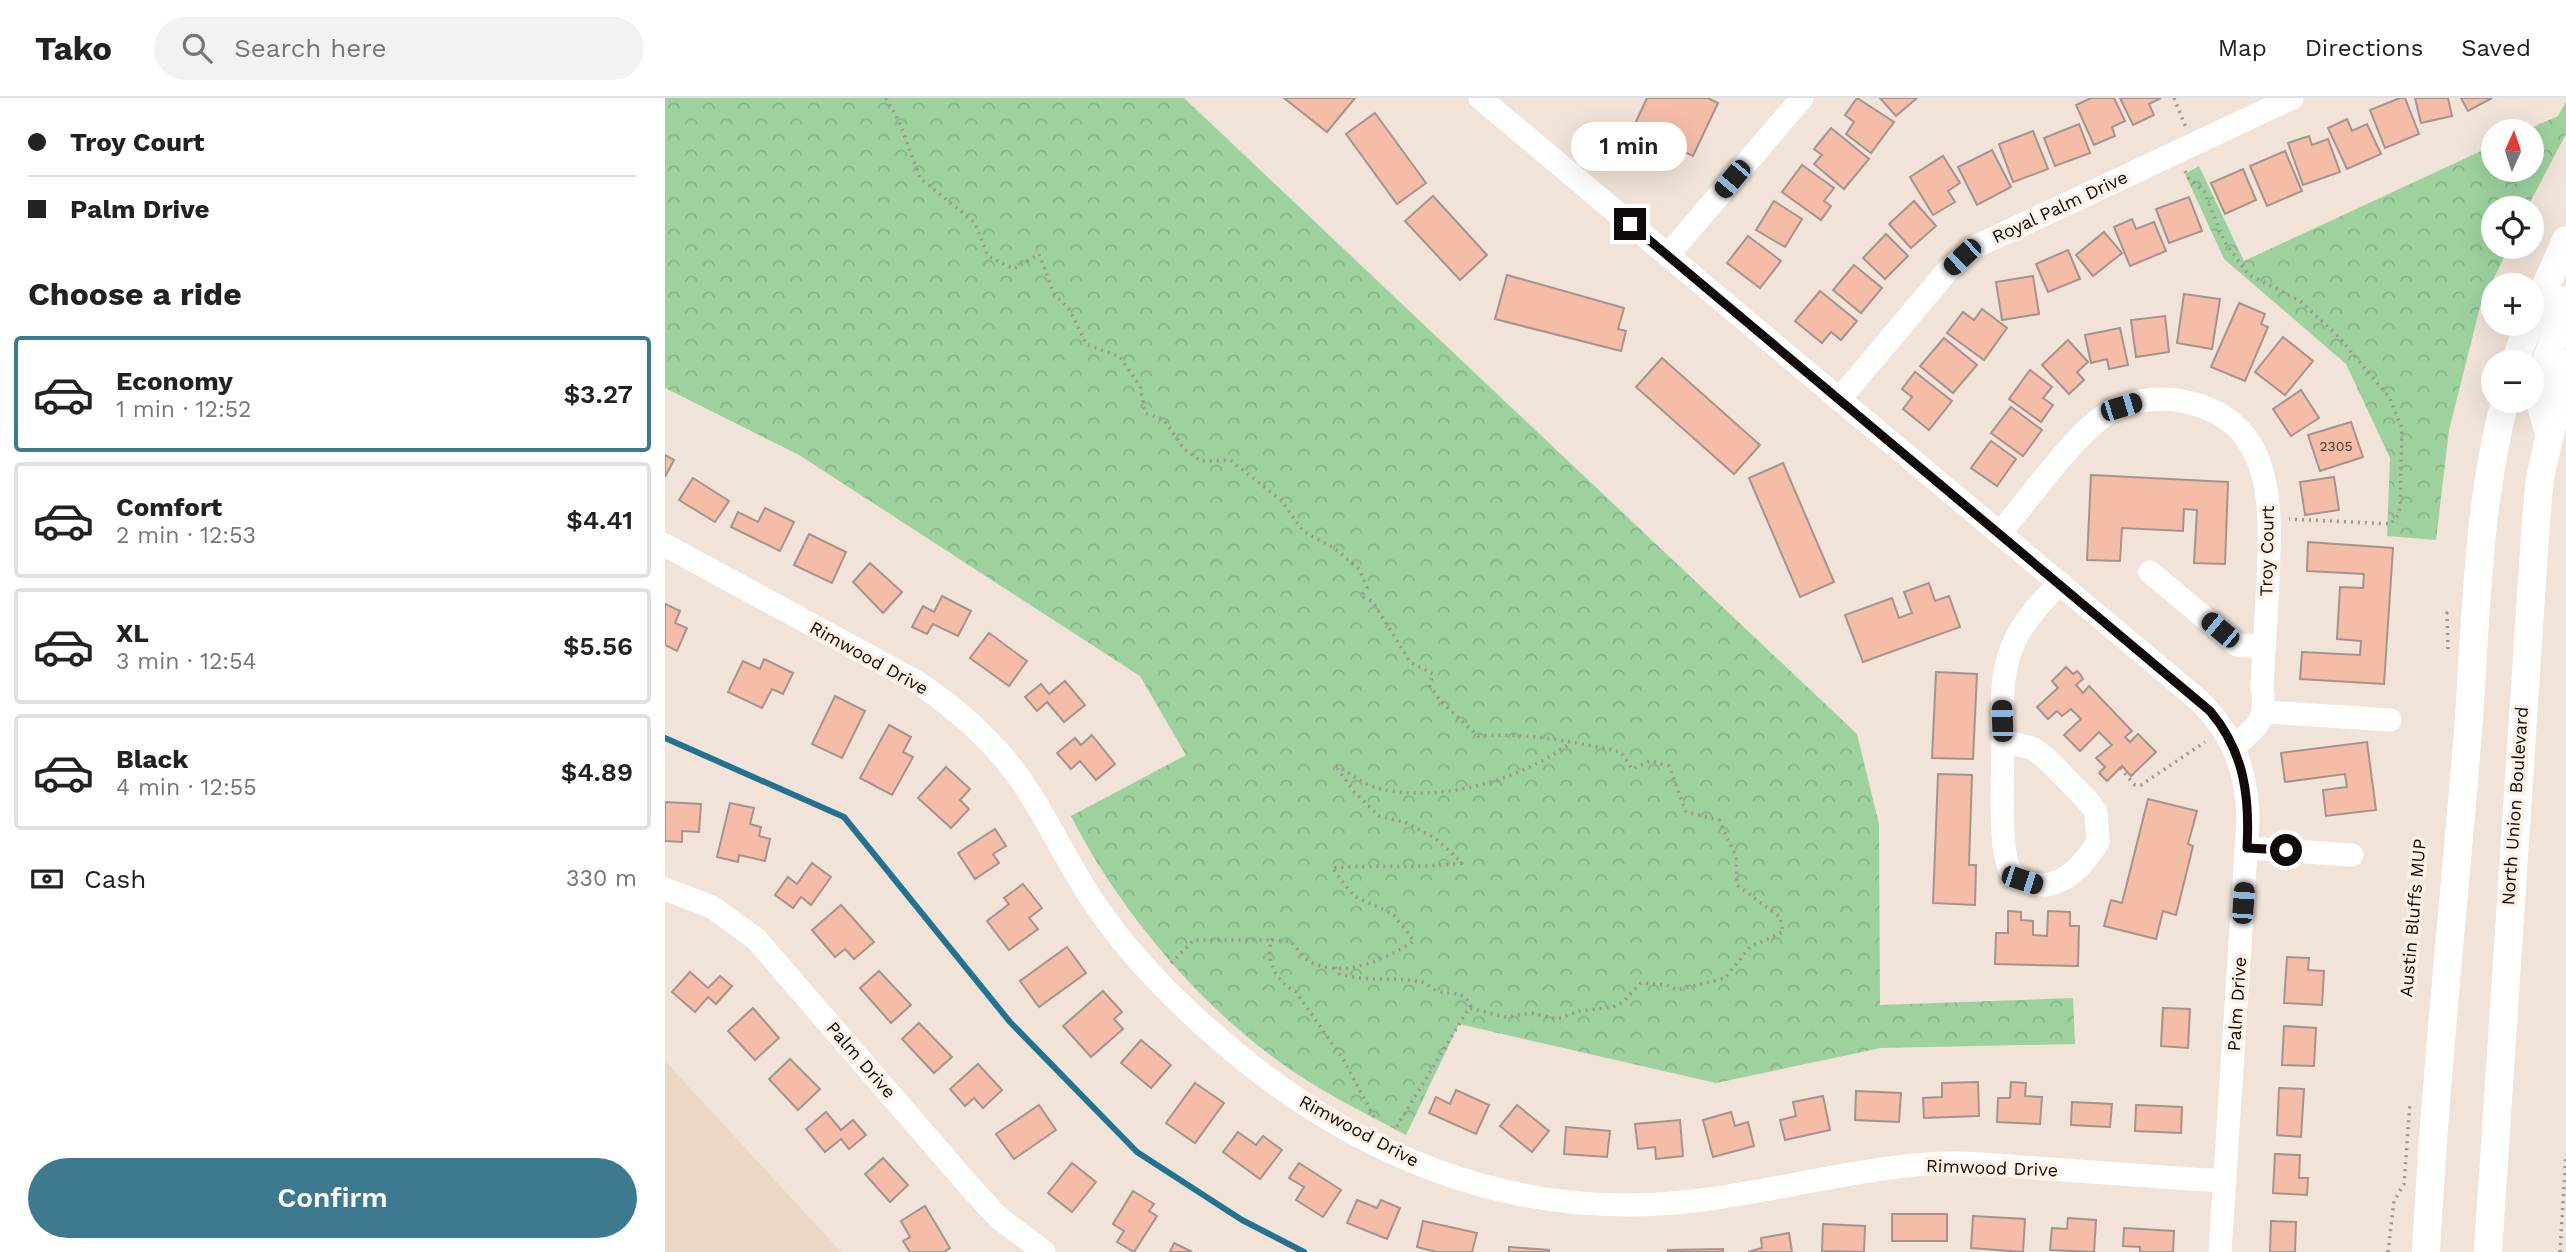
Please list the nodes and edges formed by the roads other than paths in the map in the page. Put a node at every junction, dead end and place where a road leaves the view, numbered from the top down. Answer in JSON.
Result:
{"nodes":[{"id":1,"x":1480,"y":98,"type":"edge"},
{"id":2,"x":1802,"y":98,"type":"edge"},
{"id":3,"x":2292,"y":98,"type":"edge"},
{"id":4,"x":2566,"y":240,"type":"edge"},
{"id":5,"x":1668,"y":255,"type":"junction"},
{"id":6,"x":2544,"y":290,"type":"edge"},
{"id":7,"x":2566,"y":300,"type":"edge"},
{"id":8,"x":2566,"y":364,"type":"edge"},
{"id":9,"x":1839,"y":400,"type":"junction"},
{"id":10,"x":2503,"y":413,"type":"edge"},
{"id":11,"x":2549,"y":433,"type":"junction"},
{"id":12,"x":2000,"y":533,"type":"junction"},
{"id":13,"x":665,"y":545,"type":"edge"},
{"id":14,"x":2150,"y":572,"type":"dead end"},
{"id":15,"x":2060,"y":583,"type":"junction"},
{"id":16,"x":2264,"y":647,"type":"junction"},
{"id":17,"x":2265,"y":712,"type":"junction"},
{"id":18,"x":2390,"y":720,"type":"dead end"},
{"id":19,"x":2003,"y":741,"type":"junction"},
{"id":20,"x":2234,"y":747,"type":"junction"},
{"id":21,"x":2247,"y":848,"type":"junction"},
{"id":22,"x":2352,"y":855,"type":"dead end"},
{"id":23,"x":665,"y":889,"type":"edge"},
{"id":24,"x":2225,"y":1181,"type":"junction"},
{"id":25,"x":1044,"y":1252,"type":"edge"},
{"id":26,"x":2220,"y":1252,"type":"edge"},
{"id":27,"x":2426,"y":1252,"type":"edge"},
{"id":28,"x":2488,"y":1252,"type":"edge"}],
"edges":[{"from":1,"to":5,"type":"street","name":"Palm Drive"},
{"from":2,"to":5,"type":"street"},
{"from":3,"to":9,"type":"street","name":"Royal Palm Drive"},
{"from":4,"to":6,"type":"main road"},
{"from":5,"to":9,"type":"street","name":"Palm Drive"},
{"from":7,"to":11,"type":"main road"},
{"from":8,"to":11,"type":"main road","name":"North Union Boulevard"},
{"from":9,"to":12,"type":"street","name":"Palm Drive"},
{"from":10,"to":27,"type":"main road"},
{"from":11,"to":28,"type":"main road","name":"North Union Boulevard"},
{"from":12,"to":15,"type":"street","name":"Palm Drive"},
{"from":12,"to":16,"type":"street","name":"Troy Court"},
{"from":13,"to":24,"type":"street","name":"Rimwood Drive"},
{"from":14,"to":16,"type":"street"},
{"from":15,"to":19,"type":"street"},
{"from":15,"to":20,"type":"street","name":"Palm Drive"},
{"from":16,"to":17,"type":"street","name":"Troy Court"},
{"from":17,"to":18,"type":"street"},
{"from":17,"to":20,"type":"street"},
{"from":19,"to":19,"type":"street"},
{"from":20,"to":21,"type":"street","name":"Palm Drive"},
{"from":21,"to":22,"type":"street"},
{"from":21,"to":24,"type":"street","name":"Palm Drive"},
{"from":23,"to":25,"type":"street","name":"Palm Drive"},
{"from":24,"to":26,"type":"street","name":"Palm Drive"}]}
